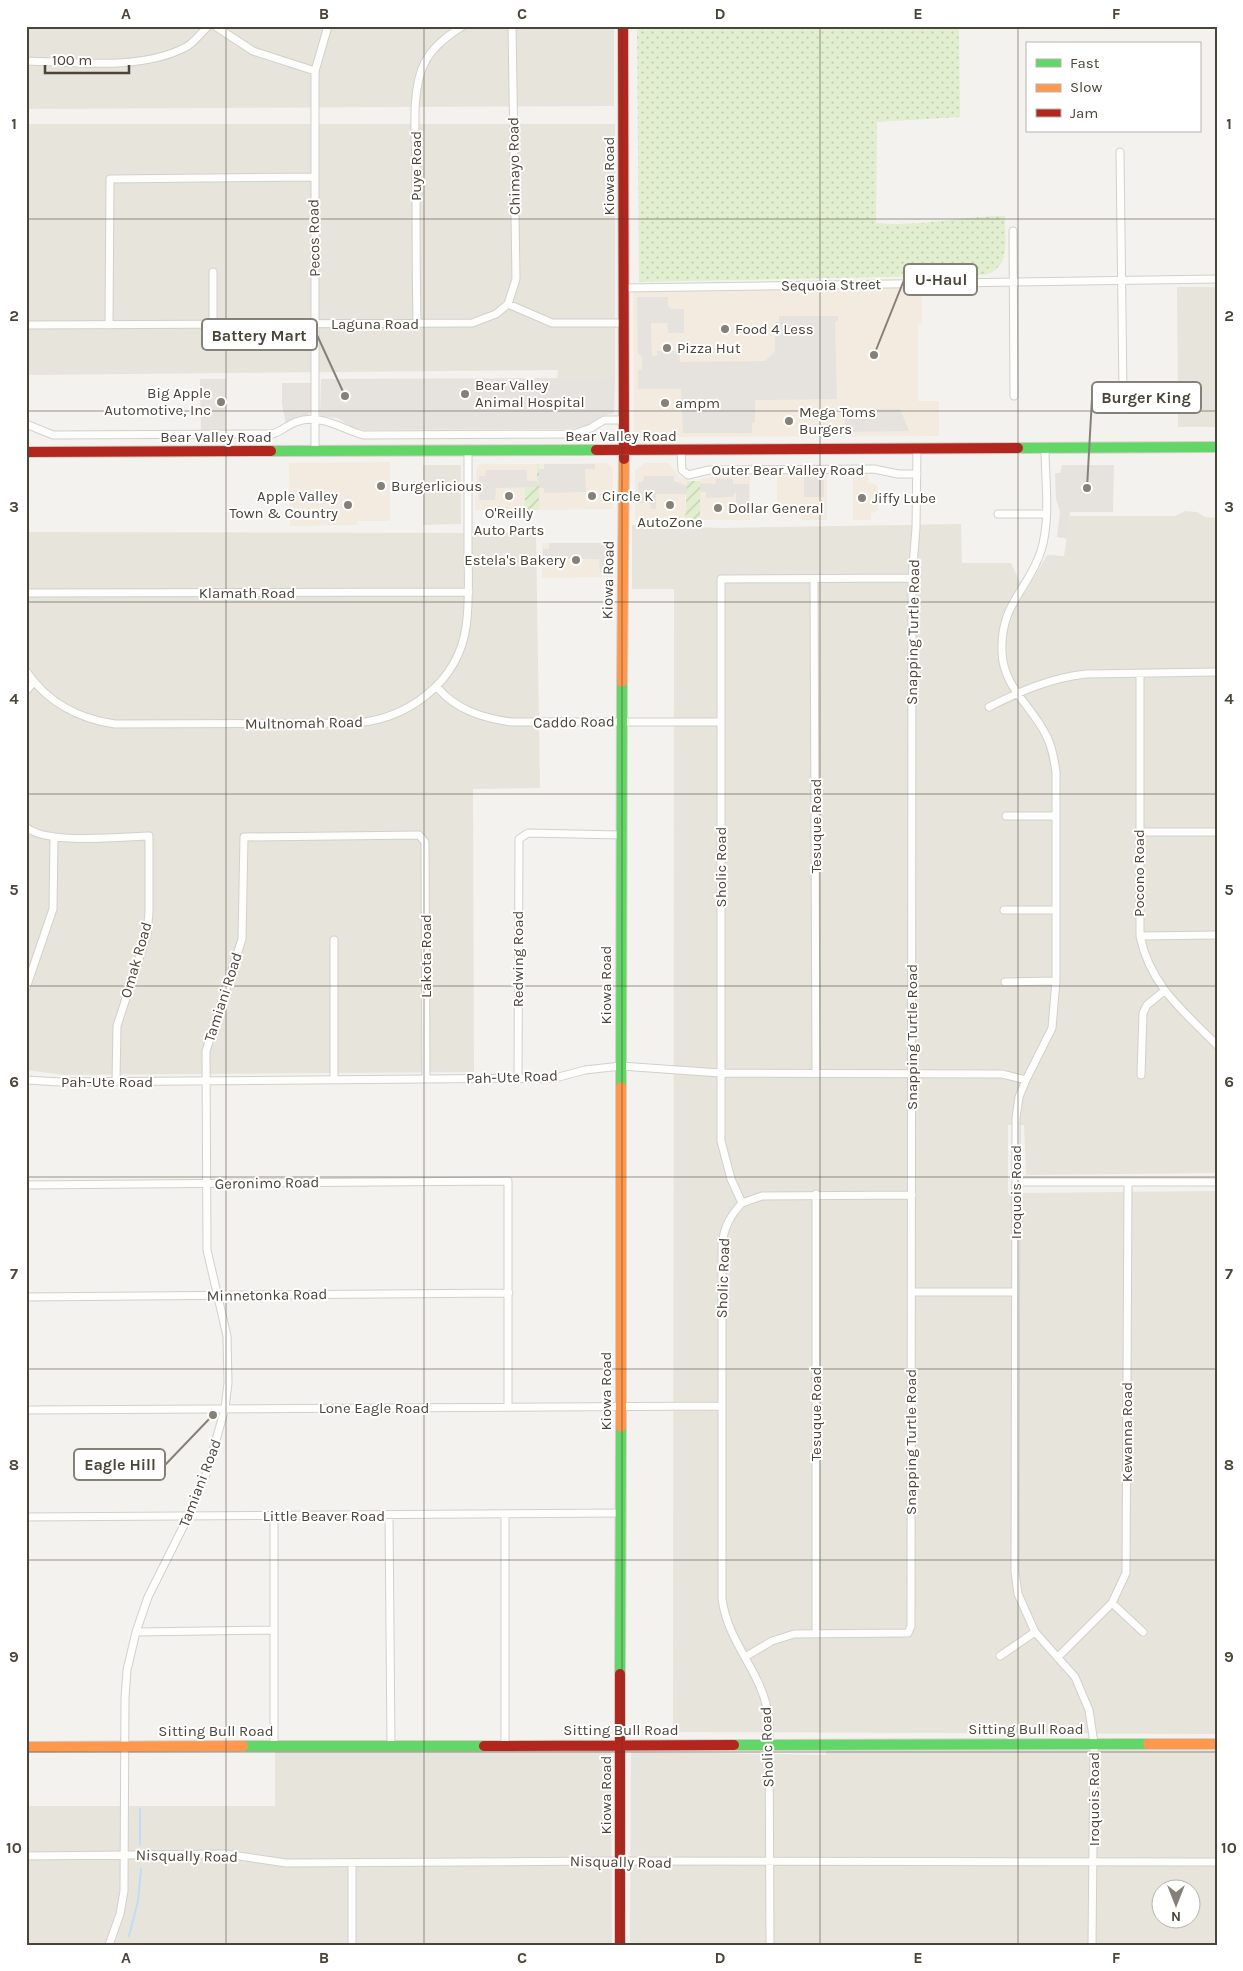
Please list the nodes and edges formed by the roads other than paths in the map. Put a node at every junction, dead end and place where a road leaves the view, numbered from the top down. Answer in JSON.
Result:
{"nodes":[{"id":1,"x":208,"y":26,"type":"edge"},
{"id":2,"x":215,"y":26,"type":"edge"},
{"id":3,"x":328,"y":26,"type":"edge"},
{"id":4,"x":463,"y":26,"type":"edge"},
{"id":5,"x":512,"y":26,"type":"edge"},
{"id":6,"x":623,"y":26,"type":"edge"},
{"id":7,"x":26,"y":61,"type":"edge"},
{"id":8,"x":315,"y":71,"type":"junction"},
{"id":9,"x":1120,"y":152,"type":"dead end"},
{"id":10,"x":313,"y":177,"type":"junction"},
{"id":11,"x":1013,"y":231,"type":"dead end"},
{"id":12,"x":212,"y":272,"type":"dead end"},
{"id":13,"x":1217,"y":279,"type":"edge"},
{"id":14,"x":1122,"y":281,"type":"junction"},
{"id":15,"x":1013,"y":283,"type":"junction"},
{"id":16,"x":625,"y":288,"type":"junction"},
{"id":17,"x":508,"y":304,"type":"junction"},
{"id":18,"x":417,"y":323,"type":"junction"},
{"id":19,"x":625,"y":323,"type":"junction"},
{"id":20,"x":213,"y":324,"type":"junction"},
{"id":21,"x":314,"y":324,"type":"junction"},
{"id":22,"x":26,"y":325,"type":"edge"},
{"id":23,"x":109,"y":325,"type":"junction"},
{"id":24,"x":1123,"y":393,"type":"dead end"},
{"id":25,"x":1014,"y":396,"type":"dead end"},
{"id":26,"x":624,"y":420,"type":"junction"},
{"id":27,"x":314,"y":421,"type":"junction"},
{"id":28,"x":26,"y":424,"type":"edge"},
{"id":29,"x":1217,"y":447,"type":"edge"},
{"id":30,"x":1045,"y":448,"type":"junction"},
{"id":31,"x":917,"y":449,"type":"junction"},
{"id":32,"x":624,"y":451,"type":"junction"},
{"id":33,"x":681,"y":451,"type":"junction"},
{"id":34,"x":26,"y":452,"type":"edge"},
{"id":35,"x":315,"y":452,"type":"junction"},
{"id":36,"x":468,"y":452,"type":"junction"},
{"id":37,"x":917,"y":474,"type":"junction"},
{"id":38,"x":998,"y":514,"type":"dead end"},
{"id":39,"x":1045,"y":514,"type":"junction"},
{"id":40,"x":912,"y":578,"type":"junction"},
{"id":41,"x":814,"y":579,"type":"junction"},
{"id":42,"x":469,"y":592,"type":"junction"},
{"id":43,"x":26,"y":594,"type":"edge"},
{"id":44,"x":26,"y":670,"type":"edge"},
{"id":45,"x":1217,"y":672,"type":"edge"},
{"id":46,"x":1140,"y":674,"type":"junction"},
{"id":47,"x":34,"y":682,"type":"junction"},
{"id":48,"x":438,"y":687,"type":"junction"},
{"id":49,"x":26,"y":691,"type":"edge"},
{"id":50,"x":1016,"y":694,"type":"junction"},
{"id":51,"x":989,"y":707,"type":"dead end"},
{"id":52,"x":622,"y":721,"type":"junction"},
{"id":53,"x":720,"y":722,"type":"junction"},
{"id":54,"x":1006,"y":816,"type":"dead end"},
{"id":55,"x":1056,"y":816,"type":"junction"},
{"id":56,"x":26,"y":827,"type":"edge"},
{"id":57,"x":1139,"y":832,"type":"junction"},
{"id":58,"x":1217,"y":832,"type":"edge"},
{"id":59,"x":622,"y":834,"type":"junction"},
{"id":60,"x":420,"y":835,"type":"joint"},
{"id":61,"x":54,"y":838,"type":"junction"},
{"id":62,"x":1004,"y":910,"type":"dead end"},
{"id":63,"x":1056,"y":910,"type":"junction"},
{"id":64,"x":1217,"y":935,"type":"edge"},
{"id":65,"x":1140,"y":936,"type":"junction"},
{"id":66,"x":334,"y":940,"type":"dead end"},
{"id":67,"x":30,"y":966,"type":"edge"},
{"id":68,"x":1056,"y":981,"type":"junction"},
{"id":69,"x":1005,"y":982,"type":"dead end"},
{"id":70,"x":26,"y":988,"type":"edge"},
{"id":71,"x":1164,"y":991,"type":"junction"},
{"id":72,"x":1217,"y":1045,"type":"edge"},
{"id":73,"x":621,"y":1066,"type":"junction"},
{"id":74,"x":720,"y":1073,"type":"junction"},
{"id":75,"x":816,"y":1073,"type":"junction"},
{"id":76,"x":912,"y":1074,"type":"junction"},
{"id":77,"x":1141,"y":1075,"type":"dead end"},
{"id":78,"x":518,"y":1078,"type":"junction"},
{"id":79,"x":334,"y":1079,"type":"junction"},
{"id":80,"x":426,"y":1079,"type":"junction"},
{"id":81,"x":26,"y":1080,"type":"edge"},
{"id":82,"x":1026,"y":1080,"type":"junction"},
{"id":83,"x":206,"y":1081,"type":"junction"},
{"id":84,"x":116,"y":1082,"type":"junction"},
{"id":85,"x":1016,"y":1182,"type":"junction"},
{"id":86,"x":1128,"y":1182,"type":"junction"},
{"id":87,"x":1217,"y":1182,"type":"edge"},
{"id":88,"x":206,"y":1184,"type":"junction"},
{"id":89,"x":26,"y":1185,"type":"edge"},
{"id":90,"x":816,"y":1194,"type":"junction"},
{"id":91,"x":912,"y":1195,"type":"junction"},
{"id":92,"x":742,"y":1203,"type":"junction"},
{"id":93,"x":912,"y":1292,"type":"junction"},
{"id":94,"x":1015,"y":1292,"type":"junction"},
{"id":95,"x":508,"y":1293,"type":"junction"},
{"id":96,"x":218,"y":1296,"type":"junction"},
{"id":97,"x":26,"y":1297,"type":"edge"},
{"id":98,"x":620,"y":1406,"type":"junction"},
{"id":99,"x":721,"y":1406,"type":"junction"},
{"id":100,"x":508,"y":1407,"type":"junction"},
{"id":101,"x":225,"y":1408,"type":"junction"},
{"id":102,"x":26,"y":1410,"type":"edge"},
{"id":103,"x":505,"y":1514,"type":"junction"},
{"id":104,"x":622,"y":1514,"type":"junction"},
{"id":105,"x":389,"y":1515,"type":"junction"},
{"id":106,"x":274,"y":1516,"type":"junction"},
{"id":107,"x":26,"y":1517,"type":"edge"},
{"id":108,"x":188,"y":1517,"type":"junction"},
{"id":109,"x":1112,"y":1603,"type":"junction"},
{"id":110,"x":274,"y":1630,"type":"junction"},
{"id":111,"x":136,"y":1632,"type":"junction"},
{"id":112,"x":1034,"y":1632,"type":"junction"},
{"id":113,"x":1143,"y":1632,"type":"dead end"},
{"id":114,"x":816,"y":1633,"type":"junction"},
{"id":115,"x":1000,"y":1656,"type":"dead end"},
{"id":116,"x":745,"y":1657,"type":"junction"},
{"id":117,"x":1058,"y":1657,"type":"junction"},
{"id":118,"x":1094,"y":1743,"type":"junction"},
{"id":119,"x":622,"y":1744,"type":"junction"},
{"id":120,"x":769,"y":1744,"type":"junction"},
{"id":121,"x":1217,"y":1744,"type":"edge"},
{"id":122,"x":505,"y":1745,"type":"junction"},
{"id":123,"x":274,"y":1746,"type":"junction"},
{"id":124,"x":391,"y":1746,"type":"junction"},
{"id":125,"x":26,"y":1747,"type":"edge"},
{"id":126,"x":124,"y":1747,"type":"junction"},
{"id":127,"x":125,"y":1855,"type":"junction"},
{"id":128,"x":26,"y":1856,"type":"edge"},
{"id":129,"x":621,"y":1862,"type":"junction"},
{"id":130,"x":769,"y":1862,"type":"junction"},
{"id":131,"x":1094,"y":1862,"type":"junction"},
{"id":132,"x":1217,"y":1862,"type":"edge"},
{"id":133,"x":352,"y":1863,"type":"junction"},
{"id":134,"x":112,"y":1944,"type":"edge"},
{"id":135,"x":352,"y":1945,"type":"edge"},
{"id":136,"x":620,"y":1945,"type":"edge"},
{"id":137,"x":770,"y":1945,"type":"edge"},
{"id":138,"x":1092,"y":1945,"type":"edge"}],
"edges":[{"from":1,"to":7,"type":"street"},
{"from":2,"to":8,"type":"street"},
{"from":3,"to":8,"type":"street","name":"Pecos Road"},
{"from":4,"to":18,"type":"street","name":"Puye Road"},
{"from":5,"to":17,"type":"street","name":"Chimayo Road"},
{"from":6,"to":16,"type":"street","name":"Kiowa Road"},
{"from":8,"to":10,"type":"street","name":"Pecos Road"},
{"from":9,"to":14,"type":"street"},
{"from":10,"to":21,"type":"street","name":"Pecos Road"},
{"from":10,"to":23,"type":"street"},
{"from":11,"to":15,"type":"street"},
{"from":12,"to":20,"type":"street"},
{"from":13,"to":14,"type":"street","name":"Sequoia Street"},
{"from":14,"to":15,"type":"street","name":"Sequoia Street"},
{"from":14,"to":24,"type":"street"},
{"from":15,"to":16,"type":"street","name":"Sequoia Street"},
{"from":15,"to":25,"type":"street"},
{"from":16,"to":19,"type":"street","name":"Kiowa Road"},
{"from":17,"to":18,"type":"street","name":"Laguna Road"},
{"from":17,"to":19,"type":"street"},
{"from":18,"to":21,"type":"street","name":"Laguna Road"},
{"from":19,"to":26,"type":"street","name":"Kiowa Road"},
{"from":20,"to":21,"type":"street","name":"Laguna Road"},
{"from":20,"to":23,"type":"street","name":"Laguna Road"},
{"from":21,"to":27,"type":"street","name":"Pecos Road"},
{"from":22,"to":23,"type":"street","name":"Laguna Road"},
{"from":26,"to":27,"type":"street"},
{"from":26,"to":32,"type":"street","name":"Kiowa Road"},
{"from":27,"to":28,"type":"street"},
{"from":27,"to":35,"type":"street","name":"Pecos Road"},
{"from":29,"to":30,"type":"street","name":"Bear Valley Road"},
{"from":30,"to":31,"type":"street","name":"Bear Valley Road"},
{"from":30,"to":39,"type":"street","name":"Iroquois Road"},
{"from":31,"to":33,"type":"street","name":"Bear Valley Road"},
{"from":31,"to":37,"type":"street","name":"Snapping Turtle Road"},
{"from":32,"to":33,"type":"street","name":"Bear Valley Road"},
{"from":32,"to":36,"type":"street","name":"Bear Valley Road"},
{"from":32,"to":52,"type":"street","name":"Kiowa Road"},
{"from":33,"to":37,"type":"street","name":"Outer Bear Valley Road"},
{"from":34,"to":35,"type":"street","name":"Bear Valley Road"},
{"from":35,"to":36,"type":"street","name":"Bear Valley Road"},
{"from":36,"to":42,"type":"street","name":"Multnomah Road"},
{"from":37,"to":40,"type":"street","name":"Snapping Turtle Road"},
{"from":38,"to":39,"type":"street"},
{"from":39,"to":50,"type":"street","name":"Iroquois Road"},
{"from":40,"to":41,"type":"street"},
{"from":40,"to":76,"type":"street","name":"Snapping Turtle Road"},
{"from":41,"to":53,"type":"street","name":"Sholic Road"},
{"from":41,"to":75,"type":"street","name":"Tesuque Road"},
{"from":42,"to":43,"type":"street","name":"Klamath Road"},
{"from":42,"to":48,"type":"street","name":"Multnomah Road"},
{"from":44,"to":47,"type":"street","name":"Multnomah Road"},
{"from":45,"to":46,"type":"street"},
{"from":46,"to":50,"type":"street"},
{"from":46,"to":57,"type":"street","name":"Pocono Road"},
{"from":47,"to":48,"type":"street","name":"Multnomah Road"},
{"from":47,"to":49,"type":"street"},
{"from":48,"to":52,"type":"street","name":"Caddo Road"},
{"from":50,"to":51,"type":"street"},
{"from":50,"to":55,"type":"street","name":"Iroquois Road"},
{"from":52,"to":53,"type":"street","name":"Caddo Road"},
{"from":52,"to":59,"type":"street","name":"Kiowa Road"},
{"from":53,"to":74,"type":"street","name":"Sholic Road"},
{"from":54,"to":55,"type":"street"},
{"from":55,"to":63,"type":"street","name":"Iroquois Road"},
{"from":56,"to":61,"type":"street"},
{"from":57,"to":58,"type":"street"},
{"from":57,"to":65,"type":"street","name":"Pocono Road"},
{"from":59,"to":73,"type":"street","name":"Kiowa Road"},
{"from":59,"to":78,"type":"street","name":"Redwing Road"},
{"from":60,"to":80,"type":"street","name":"Lakota Road"},
{"from":60,"to":83,"type":"street","name":"Tamiani Road"},
{"from":61,"to":67,"type":"street"},
{"from":61,"to":84,"type":"street","name":"Omak Road"},
{"from":62,"to":63,"type":"street"},
{"from":63,"to":68,"type":"street","name":"Iroquois Road"},
{"from":64,"to":65,"type":"street"},
{"from":65,"to":71,"type":"street","name":"Pocono Road"},
{"from":66,"to":79,"type":"street"},
{"from":67,"to":70,"type":"street"},
{"from":68,"to":69,"type":"street"},
{"from":68,"to":82,"type":"street","name":"Iroquois Road"},
{"from":71,"to":72,"type":"street","name":"Pocono Road"},
{"from":71,"to":77,"type":"street"},
{"from":73,"to":74,"type":"street","name":"Pah-Ute Road"},
{"from":73,"to":78,"type":"street","name":"Pah-Ute Road"},
{"from":73,"to":98,"type":"street","name":"Kiowa Road"},
{"from":74,"to":75,"type":"street","name":"Pah-Ute Road"},
{"from":74,"to":92,"type":"street","name":"Sholic Road"},
{"from":75,"to":76,"type":"street","name":"Pah-Ute Road"},
{"from":76,"to":82,"type":"street","name":"Pah-Ute Road"},
{"from":76,"to":91,"type":"street","name":"Snapping Turtle Road"},
{"from":78,"to":80,"type":"street","name":"Pah-Ute Road"},
{"from":79,"to":80,"type":"street","name":"Pah-Ute Road"},
{"from":79,"to":83,"type":"street","name":"Pah-Ute Road"},
{"from":81,"to":84,"type":"street","name":"Pah-Ute Road"},
{"from":82,"to":85,"type":"street","name":"Iroquois Road"},
{"from":83,"to":84,"type":"street","name":"Pah-Ute Road"},
{"from":83,"to":88,"type":"street","name":"Tamiani Road"},
{"from":85,"to":86,"type":"street"},
{"from":85,"to":94,"type":"street","name":"Iroquois Road"},
{"from":86,"to":87,"type":"street"},
{"from":86,"to":109,"type":"street","name":"Kewanna Road"},
{"from":88,"to":89,"type":"street","name":"Geronimo Road"},
{"from":88,"to":95,"type":"street","name":"Geronimo Road"},
{"from":88,"to":96,"type":"street","name":"Tamiani Road"},
{"from":90,"to":91,"type":"street"},
{"from":90,"to":92,"type":"street"},
{"from":90,"to":114,"type":"street","name":"Tesuque Road"},
{"from":91,"to":93,"type":"street","name":"Snapping Turtle Road"},
{"from":92,"to":99,"type":"street","name":"Sholic Road"},
{"from":93,"to":94,"type":"street"},
{"from":93,"to":114,"type":"street","name":"Snapping Turtle Road"},
{"from":94,"to":112,"type":"street","name":"Iroquois Road"},
{"from":95,"to":96,"type":"street","name":"Minnetonka Road"},
{"from":95,"to":100,"type":"street"},
{"from":96,"to":97,"type":"street","name":"Minnetonka Road"},
{"from":96,"to":101,"type":"street","name":"Tamiani Road"},
{"from":98,"to":99,"type":"street","name":"Lone Eagle Road"},
{"from":98,"to":100,"type":"street","name":"Lone Eagle Road"},
{"from":98,"to":104,"type":"street","name":"Kiowa Road"},
{"from":99,"to":116,"type":"street","name":"Sholic Road"},
{"from":100,"to":101,"type":"street","name":"Lone Eagle Road"},
{"from":101,"to":102,"type":"street","name":"Lone Eagle Road"},
{"from":101,"to":108,"type":"street","name":"Tamiani Road"},
{"from":103,"to":104,"type":"street","name":"Little Beaver Road"},
{"from":103,"to":105,"type":"street","name":"Little Beaver Road"},
{"from":103,"to":122,"type":"street"},
{"from":104,"to":119,"type":"street","name":"Kiowa Road"},
{"from":105,"to":106,"type":"street","name":"Little Beaver Road"},
{"from":105,"to":124,"type":"street"},
{"from":106,"to":108,"type":"street","name":"Little Beaver Road"},
{"from":106,"to":110,"type":"street"},
{"from":107,"to":108,"type":"street","name":"Little Beaver Road"},
{"from":108,"to":111,"type":"street","name":"Tamiani Road"},
{"from":109,"to":113,"type":"street"},
{"from":109,"to":117,"type":"street","name":"Kewanna Road"},
{"from":110,"to":111,"type":"street"},
{"from":110,"to":123,"type":"street"},
{"from":111,"to":126,"type":"street","name":"Tamiani Road"},
{"from":112,"to":115,"type":"street"},
{"from":112,"to":117,"type":"street","name":"Iroquois Road"},
{"from":114,"to":116,"type":"street"},
{"from":116,"to":120,"type":"street","name":"Sholic Road"},
{"from":117,"to":118,"type":"street","name":"Iroquois Road"},
{"from":118,"to":120,"type":"street","name":"Sitting Bull Road"},
{"from":118,"to":121,"type":"street","name":"Sitting Bull Road"},
{"from":118,"to":131,"type":"street","name":"Iroquois Road"},
{"from":119,"to":120,"type":"street","name":"Sitting Bull Road"},
{"from":119,"to":122,"type":"street","name":"Sitting Bull Road"},
{"from":119,"to":129,"type":"street","name":"Kiowa Road"},
{"from":120,"to":130,"type":"street","name":"Sholic Road"},
{"from":122,"to":124,"type":"street","name":"Sitting Bull Road"},
{"from":123,"to":124,"type":"street","name":"Sitting Bull Road"},
{"from":123,"to":126,"type":"street","name":"Sitting Bull Road"},
{"from":125,"to":126,"type":"street","name":"Sitting Bull Road"},
{"from":126,"to":127,"type":"street","name":"Tamiani Road"},
{"from":127,"to":128,"type":"street","name":"Nisqually Road"},
{"from":127,"to":133,"type":"street","name":"Nisqually Road"},
{"from":127,"to":134,"type":"street","name":"Tamiani Road"},
{"from":129,"to":130,"type":"street","name":"Nisqually Road"},
{"from":129,"to":133,"type":"street","name":"Nisqually Road"},
{"from":129,"to":136,"type":"street","name":"Kiowa Road"},
{"from":130,"to":131,"type":"street","name":"Nisqually Road"},
{"from":130,"to":137,"type":"street","name":"Sholic Road"},
{"from":131,"to":132,"type":"street","name":"Nisqually Road"},
{"from":131,"to":138,"type":"street","name":"Iroquois Road"},
{"from":133,"to":135,"type":"street"}]}
